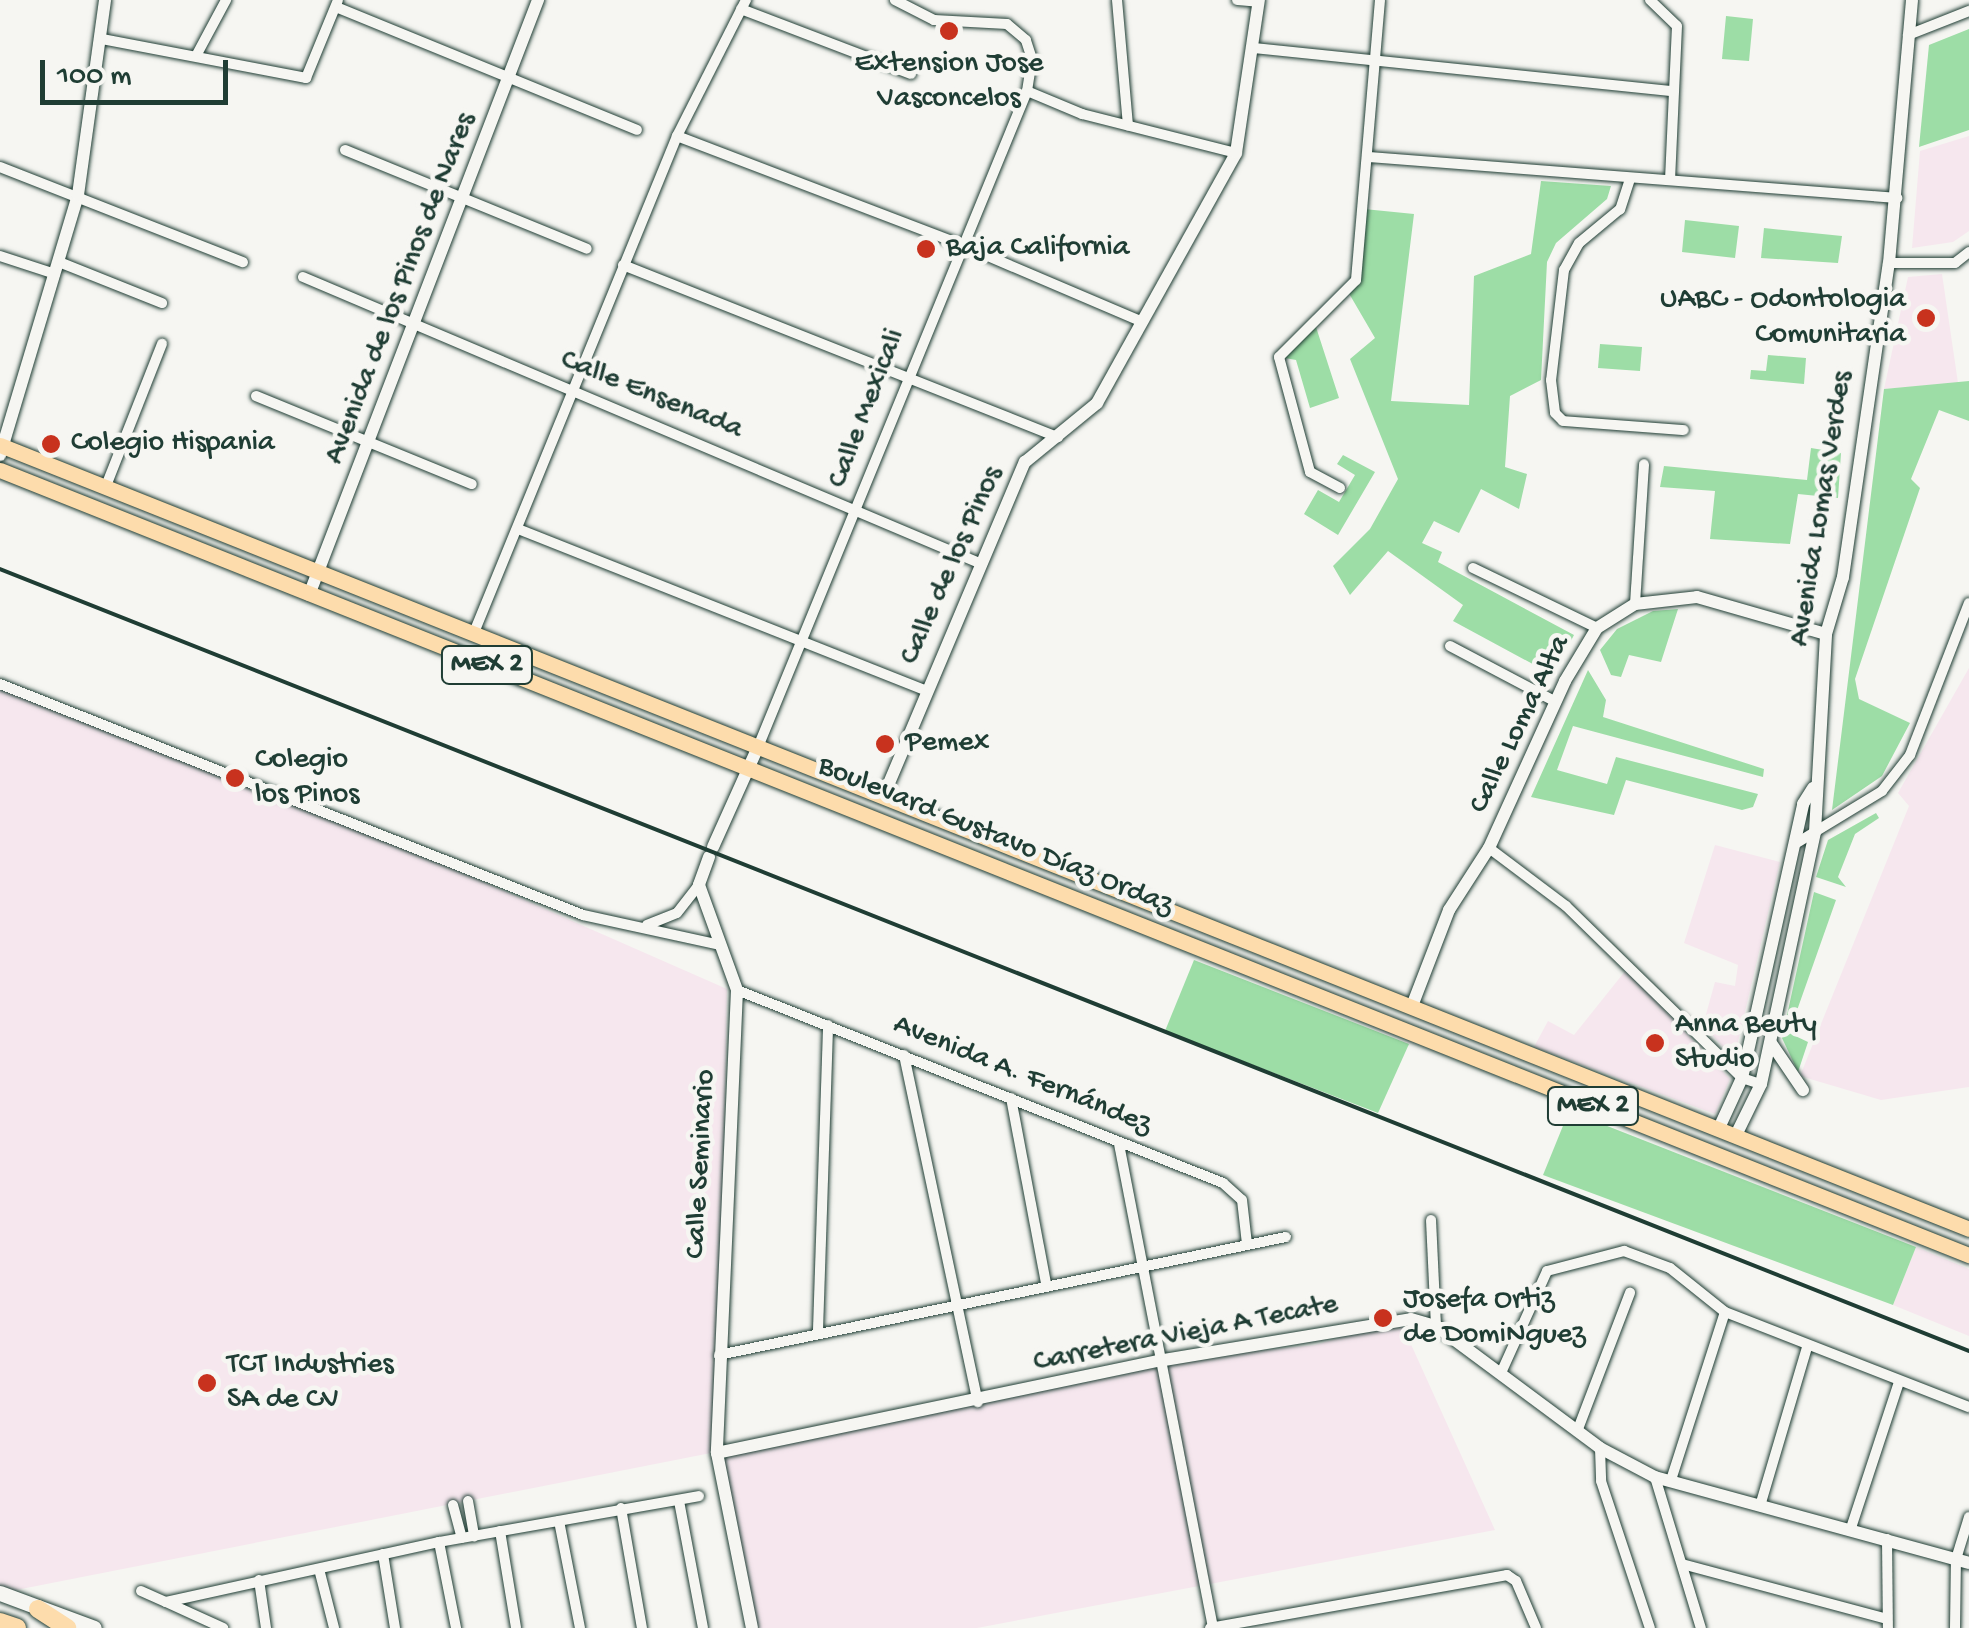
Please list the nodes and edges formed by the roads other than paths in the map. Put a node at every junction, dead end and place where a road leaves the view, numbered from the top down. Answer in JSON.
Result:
{"nodes":[{"id":1,"x":106,"y":0,"type":"edge"},
{"id":2,"x":226,"y":0,"type":"edge"},
{"id":3,"x":538,"y":0,"type":"edge"},
{"id":4,"x":894,"y":0,"type":"edge"},
{"id":5,"x":1117,"y":0,"type":"edge"},
{"id":6,"x":1236,"y":0,"type":"edge"},
{"id":7,"x":1380,"y":0,"type":"edge"},
{"id":8,"x":1650,"y":0,"type":"edge"},
{"id":9,"x":1912,"y":0,"type":"edge"},
{"id":10,"x":1259,"y":1,"type":"edge"},
{"id":11,"x":337,"y":3,"type":"edge"},
{"id":12,"x":743,"y":5,"type":"edge"},
{"id":13,"x":1969,"y":11,"type":"edge"},
{"id":14,"x":1908,"y":35,"type":"junction"},
{"id":15,"x":102,"y":39,"type":"junction"},
{"id":16,"x":1254,"y":48,"type":"junction"},
{"id":17,"x":196,"y":56,"type":"junction"},
{"id":18,"x":1375,"y":58,"type":"junction"},
{"id":19,"x":910,"y":74,"type":"dead end"},
{"id":20,"x":512,"y":75,"type":"junction"},
{"id":21,"x":1027,"y":91,"type":"junction"},
{"id":22,"x":1673,"y":91,"type":"junction"},
{"id":23,"x":1128,"y":126,"type":"junction"},
{"id":24,"x":637,"y":130,"type":"dead end"},
{"id":25,"x":677,"y":136,"type":"junction"},
{"id":26,"x":345,"y":150,"type":"dead end"},
{"id":27,"x":1236,"y":154,"type":"junction"},
{"id":28,"x":1369,"y":157,"type":"junction"},
{"id":29,"x":0,"y":167,"type":"edge"},
{"id":30,"x":1630,"y":179,"type":"junction"},
{"id":31,"x":1670,"y":180,"type":"junction"},
{"id":32,"x":78,"y":196,"type":"junction"},
{"id":33,"x":1897,"y":198,"type":"junction"},
{"id":34,"x":462,"y":200,"type":"junction"},
{"id":35,"x":962,"y":244,"type":"junction"},
{"id":36,"x":587,"y":249,"type":"dead end"},
{"id":37,"x":1969,"y":252,"type":"edge"},
{"id":38,"x":0,"y":256,"type":"edge"},
{"id":39,"x":243,"y":262,"type":"dead end"},
{"id":40,"x":1890,"y":263,"type":"junction"},
{"id":41,"x":623,"y":265,"type":"junction"},
{"id":42,"x":57,"y":268,"type":"junction"},
{"id":43,"x":303,"y":277,"type":"dead end"},
{"id":44,"x":162,"y":303,"type":"dead end"},
{"id":45,"x":1138,"y":320,"type":"junction"},
{"id":46,"x":414,"y":322,"type":"junction"},
{"id":47,"x":162,"y":344,"type":"dead end"},
{"id":48,"x":908,"y":374,"type":"junction"},
{"id":49,"x":572,"y":392,"type":"junction"},
{"id":50,"x":256,"y":396,"type":"dead end"},
{"id":51,"x":1684,"y":430,"type":"dead end"},
{"id":52,"x":1058,"y":436,"type":"junction"},
{"id":53,"x":371,"y":444,"type":"junction"},
{"id":54,"x":1,"y":448,"type":"edge"},
{"id":55,"x":1644,"y":464,"type":"dead end"},
{"id":56,"x":0,"y":470,"type":"edge"},
{"id":57,"x":472,"y":484,"type":"dead end"},
{"id":58,"x":106,"y":486,"type":"junction"},
{"id":59,"x":1340,"y":488,"type":"dead end"},
{"id":60,"x":857,"y":508,"type":"junction"},
{"id":61,"x":518,"y":529,"type":"junction"},
{"id":62,"x":979,"y":564,"type":"junction"},
{"id":63,"x":1474,"y":568,"type":"dead end"},
{"id":64,"x":318,"y":572,"type":"junction"},
{"id":65,"x":309,"y":594,"type":"junction"},
{"id":66,"x":1969,"y":602,"type":"edge"},
{"id":67,"x":1635,"y":604,"type":"junction"},
{"id":68,"x":1597,"y":628,"type":"junction"},
{"id":69,"x":1826,"y":634,"type":"junction"},
{"id":70,"x":474,"y":635,"type":"junction"},
{"id":71,"x":804,"y":638,"type":"junction"},
{"id":72,"x":1450,"y":646,"type":"dead end"},
{"id":73,"x":0,"y":684,"type":"edge"},
{"id":74,"x":926,"y":690,"type":"junction"},
{"id":75,"x":1556,"y":702,"type":"junction"},
{"id":76,"x":758,"y":746,"type":"junction"},
{"id":77,"x":749,"y":769,"type":"junction"},
{"id":78,"x":1813,"y":788,"type":"junction"},
{"id":79,"x":884,"y":796,"type":"junction"},
{"id":80,"x":1816,"y":832,"type":"junction"},
{"id":81,"x":1795,"y":844,"type":"junction"},
{"id":82,"x":1489,"y":848,"type":"junction"},
{"id":83,"x":699,"y":885,"type":"junction"},
{"id":84,"x":646,"y":926,"type":"junction"},
{"id":85,"x":1226,"y":934,"type":"junction"},
{"id":86,"x":721,"y":944,"type":"junction"},
{"id":87,"x":1217,"y":956,"type":"junction"},
{"id":88,"x":737,"y":990,"type":"junction"},
{"id":89,"x":1412,"y":1006,"type":"junction"},
{"id":90,"x":828,"y":1025,"type":"junction"},
{"id":91,"x":1771,"y":1042,"type":"junction"},
{"id":92,"x":904,"y":1055,"type":"junction"},
{"id":93,"x":1742,"y":1078,"type":"junction"},
{"id":94,"x":1761,"y":1084,"type":"junction"},
{"id":95,"x":1803,"y":1090,"type":"dead end"},
{"id":96,"x":1012,"y":1098,"type":"junction"},
{"id":97,"x":1719,"y":1128,"type":"junction"},
{"id":98,"x":1736,"y":1136,"type":"junction"},
{"id":99,"x":1119,"y":1144,"type":"junction"},
{"id":100,"x":1431,"y":1220,"type":"dead end"},
{"id":101,"x":1969,"y":1230,"type":"edge"},
{"id":102,"x":1286,"y":1237,"type":"dead end"},
{"id":103,"x":1247,"y":1244,"type":"junction"},
{"id":104,"x":1969,"y":1256,"type":"edge"},
{"id":105,"x":1139,"y":1265,"type":"junction"},
{"id":106,"x":1046,"y":1284,"type":"junction"},
{"id":107,"x":1630,"y":1293,"type":"dead end"},
{"id":108,"x":953,"y":1303,"type":"junction"},
{"id":109,"x":1725,"y":1312,"type":"junction"},
{"id":110,"x":1436,"y":1326,"type":"junction"},
{"id":111,"x":818,"y":1330,"type":"junction"},
{"id":112,"x":1807,"y":1348,"type":"junction"},
{"id":113,"x":719,"y":1355,"type":"junction"},
{"id":114,"x":1158,"y":1361,"type":"junction"},
{"id":115,"x":1501,"y":1373,"type":"junction"},
{"id":116,"x":1898,"y":1382,"type":"junction"},
{"id":117,"x":978,"y":1402,"type":"junction"},
{"id":118,"x":1969,"y":1407,"type":"edge"},
{"id":119,"x":1578,"y":1429,"type":"junction"},
{"id":120,"x":1600,"y":1448,"type":"junction"},
{"id":121,"x":717,"y":1453,"type":"junction"},
{"id":122,"x":1656,"y":1477,"type":"junction"},
{"id":123,"x":1671,"y":1480,"type":"junction"},
{"id":124,"x":699,"y":1496,"type":"dead end"},
{"id":125,"x":679,"y":1501,"type":"junction"},
{"id":126,"x":468,"y":1502,"type":"dead end"},
{"id":127,"x":453,"y":1504,"type":"dead end"},
{"id":128,"x":1760,"y":1506,"type":"junction"},
{"id":129,"x":622,"y":1508,"type":"junction"},
{"id":130,"x":470,"y":1515,"type":"junction"},
{"id":131,"x":1969,"y":1517,"type":"edge"},
{"id":132,"x":457,"y":1518,"type":"junction"},
{"id":133,"x":559,"y":1521,"type":"junction"},
{"id":134,"x":1850,"y":1531,"type":"junction"},
{"id":135,"x":500,"y":1532,"type":"junction"},
{"id":136,"x":468,"y":1537,"type":"junction"},
{"id":137,"x":1887,"y":1539,"type":"junction"},
{"id":138,"x":438,"y":1542,"type":"junction"},
{"id":139,"x":383,"y":1554,"type":"junction"},
{"id":140,"x":1962,"y":1561,"type":"edge"},
{"id":141,"x":1682,"y":1564,"type":"junction"},
{"id":142,"x":319,"y":1568,"type":"junction"},
{"id":143,"x":259,"y":1580,"type":"junction"},
{"id":144,"x":142,"y":1591,"type":"dead end"},
{"id":145,"x":0,"y":1593,"type":"edge"},
{"id":146,"x":166,"y":1602,"type":"junction"},
{"id":147,"x":38,"y":1609,"type":"junction"},
{"id":148,"x":0,"y":1622,"type":"edge"},
{"id":149,"x":1888,"y":1624,"type":"edge"},
{"id":150,"x":17,"y":1628,"type":"edge"},
{"id":151,"x":67,"y":1628,"type":"edge"},
{"id":152,"x":94,"y":1628,"type":"edge"},
{"id":153,"x":224,"y":1628,"type":"edge"},
{"id":154,"x":266,"y":1628,"type":"edge"},
{"id":155,"x":334,"y":1628,"type":"edge"},
{"id":156,"x":395,"y":1628,"type":"edge"},
{"id":157,"x":456,"y":1628,"type":"edge"},
{"id":158,"x":516,"y":1628,"type":"edge"},
{"id":159,"x":580,"y":1628,"type":"edge"},
{"id":160,"x":642,"y":1628,"type":"edge"},
{"id":161,"x":703,"y":1628,"type":"edge"},
{"id":162,"x":752,"y":1628,"type":"edge"},
{"id":163,"x":1211,"y":1628,"type":"edge"},
{"id":164,"x":1536,"y":1628,"type":"edge"},
{"id":165,"x":1650,"y":1628,"type":"edge"},
{"id":166,"x":1700,"y":1628,"type":"edge"},
{"id":167,"x":1955,"y":1628,"type":"edge"}],
"edges":[{"from":1,"to":15,"type":"street"},
{"from":2,"to":17,"type":"street"},
{"from":3,"to":20,"type":"street","name":"Avenida de los Pinos de Nares"},
{"from":4,"to":21,"type":"street"},
{"from":5,"to":23,"type":"street"},
{"from":6,"to":10,"type":"street"},
{"from":7,"to":18,"type":"street"},
{"from":8,"to":22,"type":"street"},
{"from":9,"to":14,"type":"street","name":"Avenida Lomas Verdes"},
{"from":10,"to":16,"type":"street","name":"Calle de los Pinos"},
{"from":11,"to":17,"type":"street"},
{"from":11,"to":20,"type":"street"},
{"from":12,"to":19,"type":"street"},
{"from":12,"to":25,"type":"street"},
{"from":13,"to":14,"type":"street"},
{"from":14,"to":33,"type":"street","name":"Avenida Lomas Verdes"},
{"from":15,"to":17,"type":"street"},
{"from":15,"to":32,"type":"street"},
{"from":16,"to":18,"type":"street"},
{"from":16,"to":27,"type":"street","name":"Calle de los Pinos"},
{"from":18,"to":22,"type":"street"},
{"from":18,"to":28,"type":"street"},
{"from":20,"to":24,"type":"street"},
{"from":20,"to":34,"type":"street","name":"Avenida de los Pinos de Nares"},
{"from":21,"to":23,"type":"street"},
{"from":21,"to":35,"type":"street","name":"Calle Mexicali"},
{"from":22,"to":31,"type":"street"},
{"from":23,"to":27,"type":"street"},
{"from":25,"to":35,"type":"street"},
{"from":25,"to":41,"type":"street"},
{"from":26,"to":34,"type":"street"},
{"from":27,"to":45,"type":"street","name":"Calle de los Pinos"},
{"from":28,"to":30,"type":"street"},
{"from":28,"to":59,"type":"street"},
{"from":29,"to":32,"type":"street"},
{"from":30,"to":31,"type":"street"},
{"from":30,"to":51,"type":"street"},
{"from":31,"to":33,"type":"street"},
{"from":32,"to":39,"type":"street"},
{"from":32,"to":42,"type":"street"},
{"from":33,"to":40,"type":"street","name":"Avenida Lomas Verdes"},
{"from":34,"to":36,"type":"street"},
{"from":34,"to":46,"type":"street","name":"Avenida de los Pinos de Nares"},
{"from":35,"to":45,"type":"street"},
{"from":35,"to":48,"type":"street","name":"Calle Mexicali"},
{"from":37,"to":40,"type":"street"},
{"from":38,"to":42,"type":"street"},
{"from":40,"to":69,"type":"street","name":"Avenida Lomas Verdes"},
{"from":41,"to":48,"type":"street"},
{"from":41,"to":49,"type":"street"},
{"from":42,"to":44,"type":"street"},
{"from":42,"to":54,"type":"street"},
{"from":43,"to":46,"type":"street","name":"Calle Ensenada"},
{"from":45,"to":52,"type":"street","name":"Calle de los Pinos"},
{"from":46,"to":49,"type":"street","name":"Calle Ensenada"},
{"from":46,"to":53,"type":"street","name":"Avenida de los Pinos de Nares"},
{"from":47,"to":58,"type":"street"},
{"from":48,"to":52,"type":"street"},
{"from":48,"to":60,"type":"street","name":"Calle Mexicali"},
{"from":49,"to":60,"type":"street","name":"Calle Ensenada"},
{"from":49,"to":61,"type":"street"},
{"from":50,"to":53,"type":"street"},
{"from":52,"to":62,"type":"street","name":"Calle de los Pinos"},
{"from":53,"to":57,"type":"street"},
{"from":53,"to":64,"type":"street","name":"Avenida de los Pinos de Nares"},
{"from":54,"to":58,"type":"main road","name":"Boulevard Gustavo Díaz Ordaz","number":"MEX 2"},
{"from":55,"to":67,"type":"street"},
{"from":56,"to":65,"type":"main road","name":"Boulevard Gustavo Díaz Ordaz","number":"MEX 2"},
{"from":58,"to":64,"type":"main road","name":"Boulevard Gustavo Díaz Ordaz","number":"MEX 2"},
{"from":60,"to":62,"type":"street","name":"Calle Ensenada"},
{"from":60,"to":71,"type":"street","name":"Calle Mexicali"},
{"from":61,"to":70,"type":"street"},
{"from":61,"to":71,"type":"street"},
{"from":62,"to":74,"type":"street","name":"Calle de los Pinos"},
{"from":63,"to":68,"type":"street"},
{"from":64,"to":65,"type":"street","name":"Avenida de los Pinos de Nares"},
{"from":64,"to":70,"type":"main road","name":"Boulevard Gustavo Díaz Ordaz","number":"MEX 2"},
{"from":65,"to":77,"type":"main road","name":"Boulevard Gustavo Díaz Ordaz","number":"MEX 2"},
{"from":66,"to":80,"type":"street"},
{"from":67,"to":68,"type":"street","name":"Calle Loma Alta"},
{"from":67,"to":69,"type":"street","name":"Calle Loma Alta"},
{"from":68,"to":75,"type":"street","name":"Calle Loma Alta"},
{"from":69,"to":78,"type":"street","name":"Avenida Lomas Verdes"},
{"from":70,"to":76,"type":"main road","name":"Boulevard Gustavo Díaz Ordaz","number":"MEX 2"},
{"from":71,"to":74,"type":"street"},
{"from":71,"to":76,"type":"street","name":"Calle Mexicali"},
{"from":72,"to":75,"type":"street"},
{"from":73,"to":84,"type":"street"},
{"from":74,"to":79,"type":"street","name":"Calle de los Pinos"},
{"from":75,"to":82,"type":"street","name":"Calle Loma Alta"},
{"from":76,"to":77,"type":"street"},
{"from":76,"to":79,"type":"main road","name":"Boulevard Gustavo Díaz Ordaz","number":"MEX 2"},
{"from":77,"to":83,"type":"street"},
{"from":77,"to":87,"type":"main road","name":"Boulevard Gustavo Díaz Ordaz","number":"MEX 2"},
{"from":78,"to":80,"type":"street","name":"Avenida Lomas Verdes"},
{"from":78,"to":81,"type":"street","name":"Avenida Lomas Verdes"},
{"from":79,"to":85,"type":"main road","name":"Boulevard Gustavo Díaz Ordaz","number":"MEX 2"},
{"from":80,"to":81,"type":"street"},
{"from":80,"to":91,"type":"street","name":"Avenida Lomas Verdes"},
{"from":81,"to":93,"type":"street","name":"Avenida Lomas Verdes"},
{"from":82,"to":89,"type":"street","name":"Calle Loma Alta"},
{"from":82,"to":93,"type":"street"},
{"from":83,"to":84,"type":"street"},
{"from":83,"to":86,"type":"street","name":"Calle Seminario"},
{"from":84,"to":86,"type":"street"},
{"from":85,"to":87,"type":"main road"},
{"from":85,"to":89,"type":"main road","name":"Boulevard Gustavo Díaz Ordaz","number":"MEX 2"},
{"from":86,"to":88,"type":"street","name":"Calle Seminario"},
{"from":87,"to":104,"type":"main road","name":"Boulevard Gustavo Díaz Ordaz","number":"MEX 2"},
{"from":88,"to":90,"type":"street","name":"Avenida A. Fernández"},
{"from":88,"to":113,"type":"street","name":"Calle Seminario"},
{"from":89,"to":97,"type":"main road","name":"Boulevard Gustavo Díaz Ordaz","number":"MEX 2"},
{"from":90,"to":92,"type":"street","name":"Avenida A. Fernández"},
{"from":90,"to":111,"type":"street"},
{"from":91,"to":94,"type":"street","name":"Avenida Lomas Verdes"},
{"from":91,"to":95,"type":"street"},
{"from":92,"to":96,"type":"street","name":"Avenida A. Fernández"},
{"from":92,"to":108,"type":"street"},
{"from":93,"to":94,"type":"street"},
{"from":93,"to":97,"type":"street","name":"Avenida Lomas Verdes"},
{"from":94,"to":98,"type":"street","name":"Avenida Lomas Verdes"},
{"from":96,"to":99,"type":"street","name":"Avenida A. Fernández"},
{"from":96,"to":106,"type":"street"},
{"from":97,"to":98,"type":"main road","name":"Boulevard Gustavo Díaz Ordaz","number":"MEX 2"},
{"from":98,"to":101,"type":"main road","name":"Boulevard Gustavo Díaz Ordaz","number":"MEX 2"},
{"from":99,"to":103,"type":"street","name":"Avenida A. Fernández"},
{"from":99,"to":105,"type":"street"},
{"from":100,"to":110,"type":"street"},
{"from":102,"to":103,"type":"street"},
{"from":103,"to":105,"type":"street"},
{"from":105,"to":106,"type":"street"},
{"from":105,"to":114,"type":"street"},
{"from":106,"to":108,"type":"street"},
{"from":107,"to":119,"type":"street"},
{"from":108,"to":111,"type":"street"},
{"from":108,"to":117,"type":"street"},
{"from":109,"to":112,"type":"street"},
{"from":109,"to":115,"type":"street"},
{"from":109,"to":123,"type":"street"},
{"from":110,"to":114,"type":"street","name":"Carretera Vieja A Tecate"},
{"from":110,"to":115,"type":"street"},
{"from":111,"to":113,"type":"street"},
{"from":112,"to":116,"type":"street"},
{"from":112,"to":128,"type":"street"},
{"from":113,"to":121,"type":"street","name":"Calle Seminario"},
{"from":114,"to":117,"type":"street","name":"Carretera Vieja A Tecate"},
{"from":114,"to":163,"type":"street"},
{"from":115,"to":119,"type":"street"},
{"from":116,"to":118,"type":"street"},
{"from":116,"to":134,"type":"street"},
{"from":117,"to":121,"type":"street","name":"Carretera Vieja A Tecate"},
{"from":119,"to":120,"type":"street"},
{"from":120,"to":122,"type":"street"},
{"from":120,"to":165,"type":"street"},
{"from":121,"to":162,"type":"street","name":"Calle Seminario"},
{"from":122,"to":123,"type":"street"},
{"from":122,"to":141,"type":"street"},
{"from":123,"to":128,"type":"street"},
{"from":124,"to":125,"type":"street"},
{"from":125,"to":129,"type":"street"},
{"from":125,"to":161,"type":"street"},
{"from":126,"to":130,"type":"street"},
{"from":127,"to":132,"type":"street"},
{"from":128,"to":134,"type":"street"},
{"from":129,"to":133,"type":"street"},
{"from":129,"to":160,"type":"street"},
{"from":130,"to":132,"type":"street"},
{"from":130,"to":136,"type":"street"},
{"from":131,"to":140,"type":"street"},
{"from":132,"to":136,"type":"street"},
{"from":133,"to":135,"type":"street"},
{"from":133,"to":159,"type":"street"},
{"from":134,"to":137,"type":"street"},
{"from":135,"to":136,"type":"street"},
{"from":135,"to":158,"type":"street"},
{"from":136,"to":138,"type":"street"},
{"from":137,"to":140,"type":"street"},
{"from":137,"to":149,"type":"street"},
{"from":138,"to":139,"type":"street"},
{"from":138,"to":157,"type":"street"},
{"from":139,"to":142,"type":"street"},
{"from":139,"to":156,"type":"street"},
{"from":140,"to":167,"type":"street"},
{"from":141,"to":149,"type":"street"},
{"from":141,"to":166,"type":"street"},
{"from":142,"to":143,"type":"street"},
{"from":142,"to":155,"type":"street"},
{"from":143,"to":146,"type":"street"},
{"from":143,"to":154,"type":"street"},
{"from":144,"to":146,"type":"street"},
{"from":145,"to":147,"type":"main road"},
{"from":146,"to":153,"type":"street"},
{"from":147,"to":151,"type":"highway"},
{"from":147,"to":152,"type":"main road"},
{"from":148,"to":150,"type":"highway"},
{"from":163,"to":164,"type":"street"}]}
